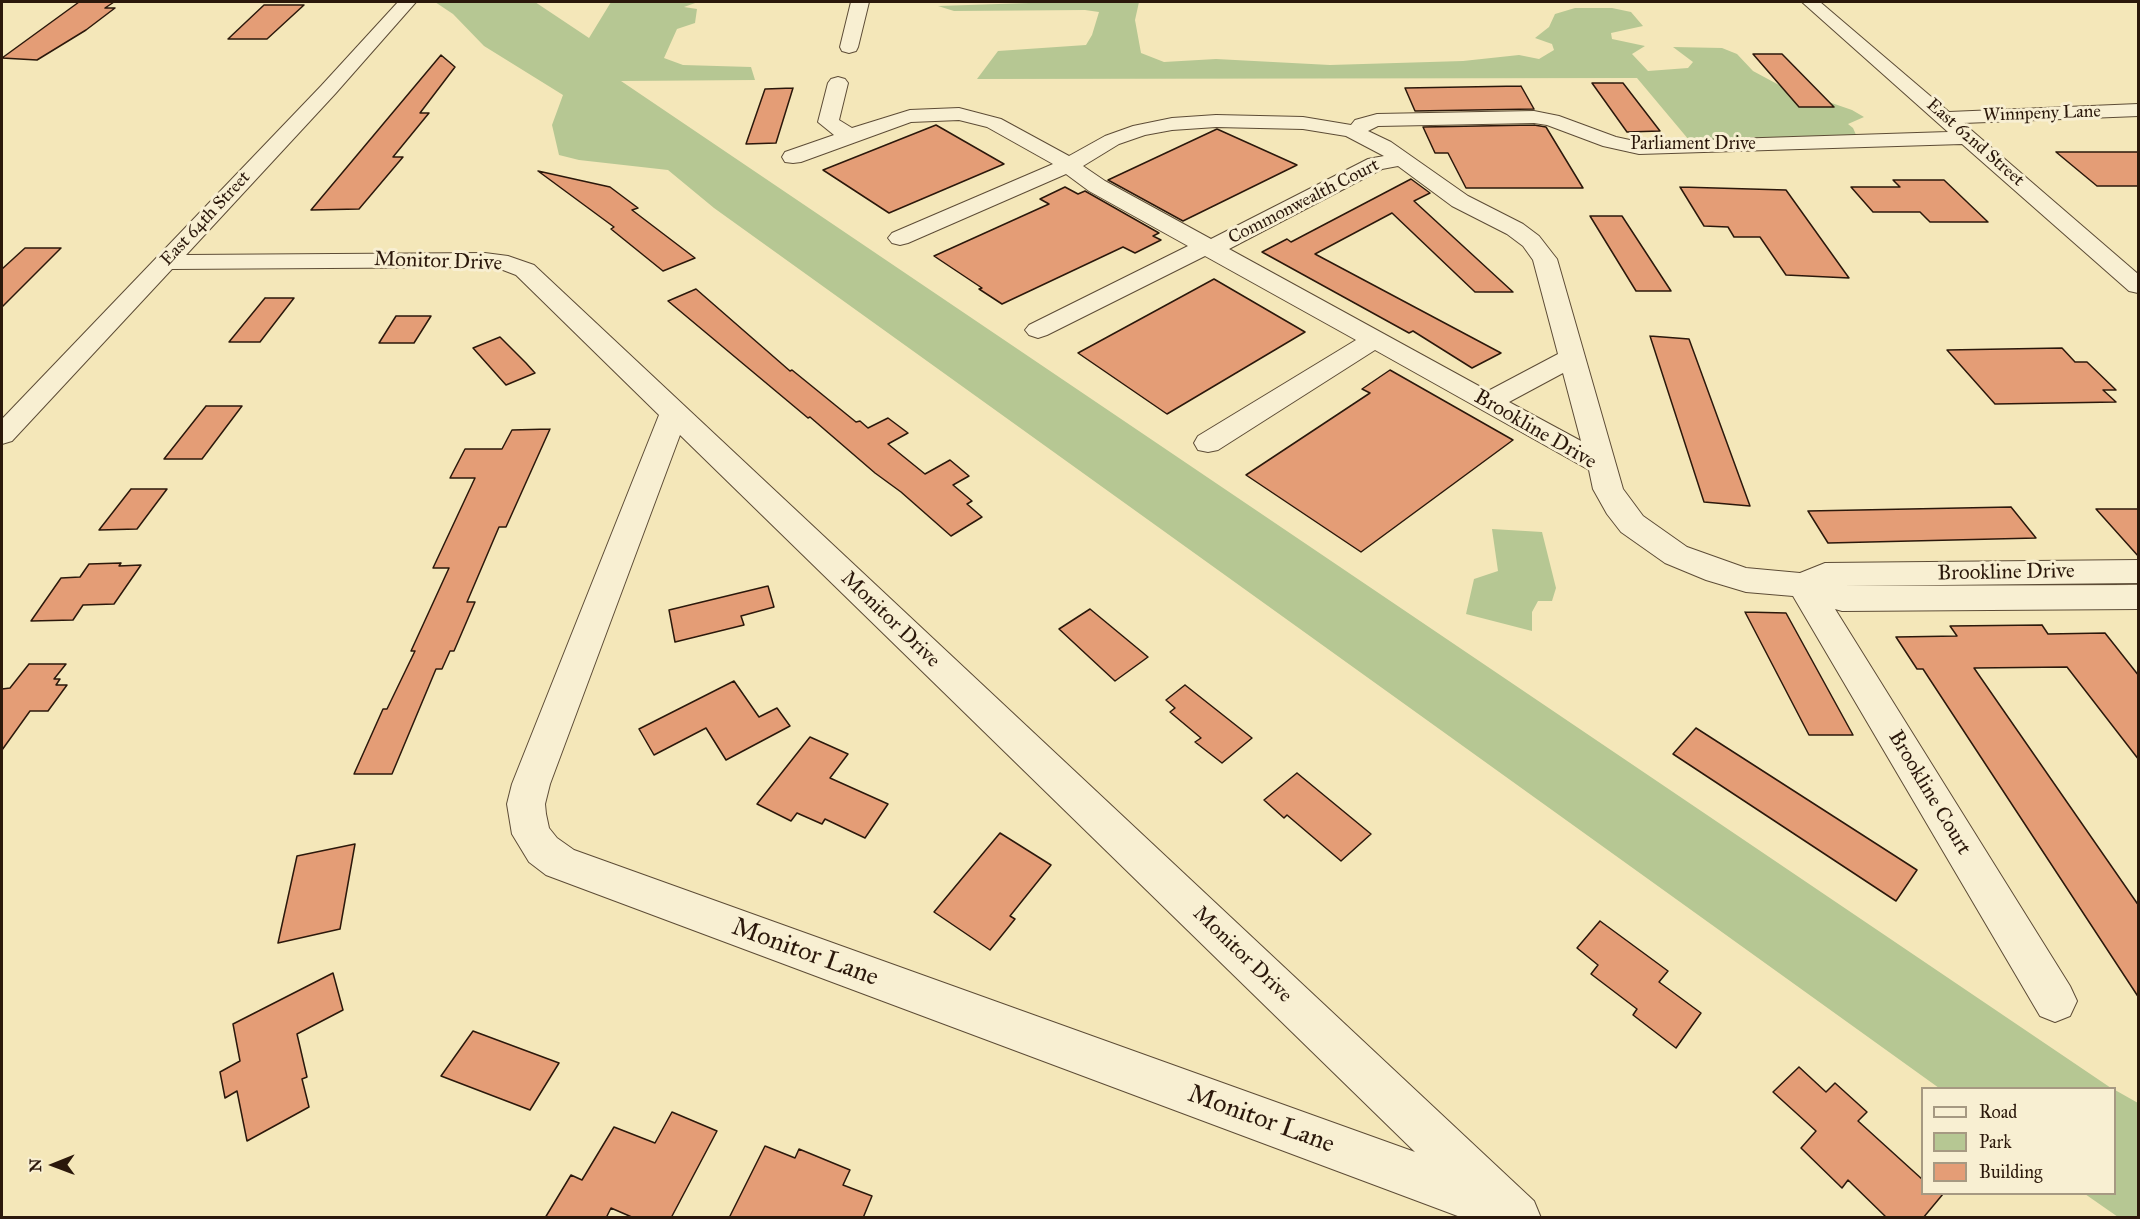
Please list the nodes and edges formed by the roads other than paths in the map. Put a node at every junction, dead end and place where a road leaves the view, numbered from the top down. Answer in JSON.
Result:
{"nodes":[{"id":1,"x":407,"y":2,"type":"edge"},
{"id":2,"x":860,"y":2,"type":"edge"},
{"id":3,"x":1810,"y":2,"type":"edge"},
{"id":4,"x":849,"y":47,"type":"dead end"},
{"id":5,"x":838,"y":83,"type":"dead end"},
{"id":6,"x":2139,"y":110,"type":"edge"},
{"id":7,"x":1945,"y":118,"type":"junction"},
{"id":8,"x":1356,"y":133,"type":"junction"},
{"id":9,"x":850,"y":135,"type":"junction"},
{"id":10,"x":1969,"y":138,"type":"junction"},
{"id":11,"x":792,"y":157,"type":"dead end"},
{"id":12,"x":1401,"y":159,"type":"junction"},
{"id":13,"x":1069,"y":165,"type":"junction"},
{"id":14,"x":900,"y":238,"type":"dead end"},
{"id":15,"x":1208,"y":247,"type":"junction"},
{"id":16,"x":165,"y":262,"type":"junction"},
{"id":17,"x":2139,"y":286,"type":"edge"},
{"id":18,"x":1038,"y":330,"type":"dead end"},
{"id":19,"x":1375,"y":339,"type":"junction"},
{"id":20,"x":1572,"y":357,"type":"junction"},
{"id":21,"x":1488,"y":402,"type":"junction"},
{"id":22,"x":674,"y":413,"type":"junction"},
{"id":23,"x":2,"y":435,"type":"edge"},
{"id":24,"x":1208,"y":443,"type":"dead end"},
{"id":25,"x":1602,"y":465,"type":"junction"},
{"id":26,"x":1803,"y":585,"type":"junction"},
{"id":27,"x":2135,"y":595,"type":"edge"},
{"id":28,"x":2055,"y":1001,"type":"dead end"},
{"id":29,"x":1514,"y":1214,"type":"edge"}],
"edges":[{"from":1,"to":16,"type":"street","name":"East 64th Street"},
{"from":2,"to":4,"type":"street"},
{"from":3,"to":7,"type":"street","name":"East 62nd Street"},
{"from":5,"to":9,"type":"street"},
{"from":6,"to":7,"type":"street","name":"Winnpeny Lane"},
{"from":7,"to":10,"type":"street","name":"East 62nd Street"},
{"from":8,"to":10,"type":"street","name":"Parliament Drive"},
{"from":8,"to":12,"type":"street"},
{"from":8,"to":13,"type":"street"},
{"from":9,"to":11,"type":"street","name":"Brookline Drive"},
{"from":9,"to":13,"type":"street","name":"Brookline Drive"},
{"from":10,"to":17,"type":"street","name":"East 62nd Street"},
{"from":12,"to":15,"type":"street","name":"Commonwealth Court"},
{"from":12,"to":20,"type":"street"},
{"from":13,"to":14,"type":"street"},
{"from":13,"to":15,"type":"street","name":"Brookline Drive"},
{"from":15,"to":18,"type":"street"},
{"from":15,"to":19,"type":"street","name":"Brookline Drive"},
{"from":16,"to":22,"type":"street","name":"Monitor Drive"},
{"from":16,"to":23,"type":"street","name":"East 64th Street"},
{"from":19,"to":21,"type":"street","name":"Brookline Drive"},
{"from":19,"to":24,"type":"street"},
{"from":20,"to":21,"type":"street"},
{"from":20,"to":25,"type":"street"},
{"from":21,"to":25,"type":"street","name":"Brookline Drive"},
{"from":22,"to":29,"type":"street","name":"Monitor Drive"},
{"from":22,"to":29,"type":"street","name":"Monitor Lane"},
{"from":25,"to":26,"type":"street","name":"Brookline Drive"},
{"from":26,"to":27,"type":"street","name":"Brookline Drive"},
{"from":26,"to":27,"type":"street","name":"Brookline Drive"},
{"from":26,"to":28,"type":"street","name":"Brookline Court"}]}
